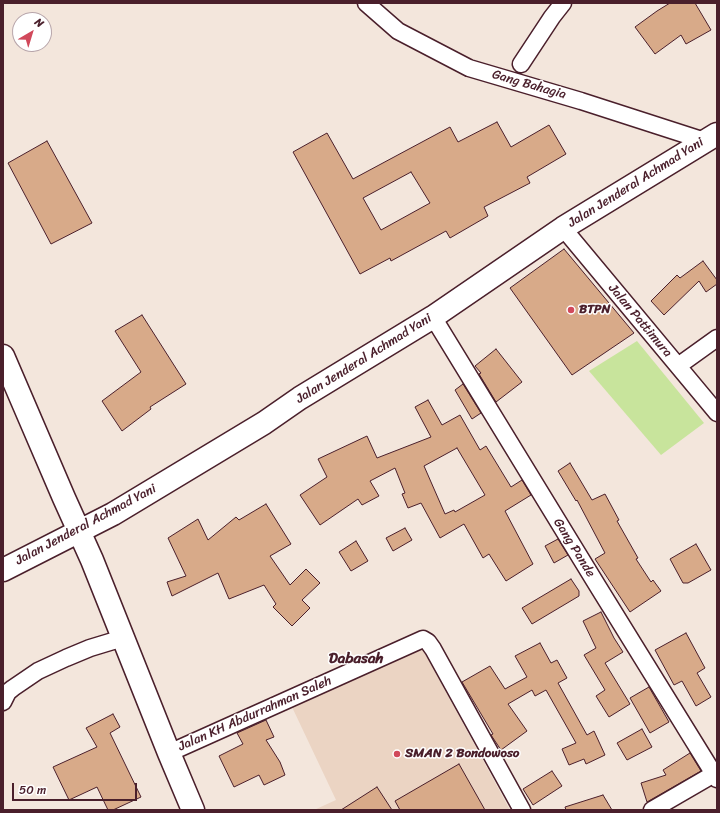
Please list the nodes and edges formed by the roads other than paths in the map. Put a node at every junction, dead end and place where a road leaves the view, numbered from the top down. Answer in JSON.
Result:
{"nodes":[{"id":1,"x":366,"y":3,"type":"edge"},
{"id":2,"x":563,"y":3,"type":"edge"},
{"id":3,"x":521,"y":64,"type":"dead end"},
{"id":4,"x":711,"y":137,"type":"edge"},
{"id":5,"x":563,"y":228,"type":"junction"},
{"id":6,"x":433,"y":317,"type":"junction"},
{"id":7,"x":717,"y":338,"type":"edge"},
{"id":8,"x":3,"y":356,"type":"edge"},
{"id":9,"x":678,"y":366,"type":"junction"},
{"id":10,"x":717,"y":413,"type":"edge"},
{"id":11,"x":80,"y":531,"type":"junction"},
{"id":12,"x":3,"y":570,"type":"edge"},
{"id":13,"x":123,"y":638,"type":"junction"},
{"id":14,"x":3,"y":702,"type":"edge"},
{"id":15,"x":169,"y":754,"type":"junction"},
{"id":16,"x":715,"y":776,"type":"edge"},
{"id":17,"x":193,"y":810,"type":"edge"},
{"id":18,"x":522,"y":810,"type":"edge"},
{"id":19,"x":652,"y":810,"type":"edge"}],
"edges":[{"from":1,"to":4,"type":"street","name":"Gang Bahagia"},
{"from":2,"to":3,"type":"street"},
{"from":4,"to":5,"type":"main road","name":"Jalan Jenderal Achmad Yani"},
{"from":5,"to":6,"type":"main road","name":"Jalan Jenderal Achmad Yani"},
{"from":5,"to":9,"type":"street","name":"Jalan Pattimura"},
{"from":6,"to":11,"type":"main road","name":"Jalan Jenderal Achmad Yani"},
{"from":6,"to":16,"type":"street","name":"Gang Pande"},
{"from":7,"to":9,"type":"street"},
{"from":8,"to":11,"type":"main road"},
{"from":9,"to":10,"type":"street","name":"Jalan Pattimura"},
{"from":11,"to":12,"type":"main road","name":"Jalan Jenderal Achmad Yani"},
{"from":11,"to":13,"type":"main road"},
{"from":13,"to":14,"type":"street"},
{"from":13,"to":15,"type":"main road"},
{"from":15,"to":17,"type":"main road"},
{"from":15,"to":18,"type":"street","name":"Jalan KH Abdurrahman Saleh"},
{"from":16,"to":19,"type":"street"}]}
